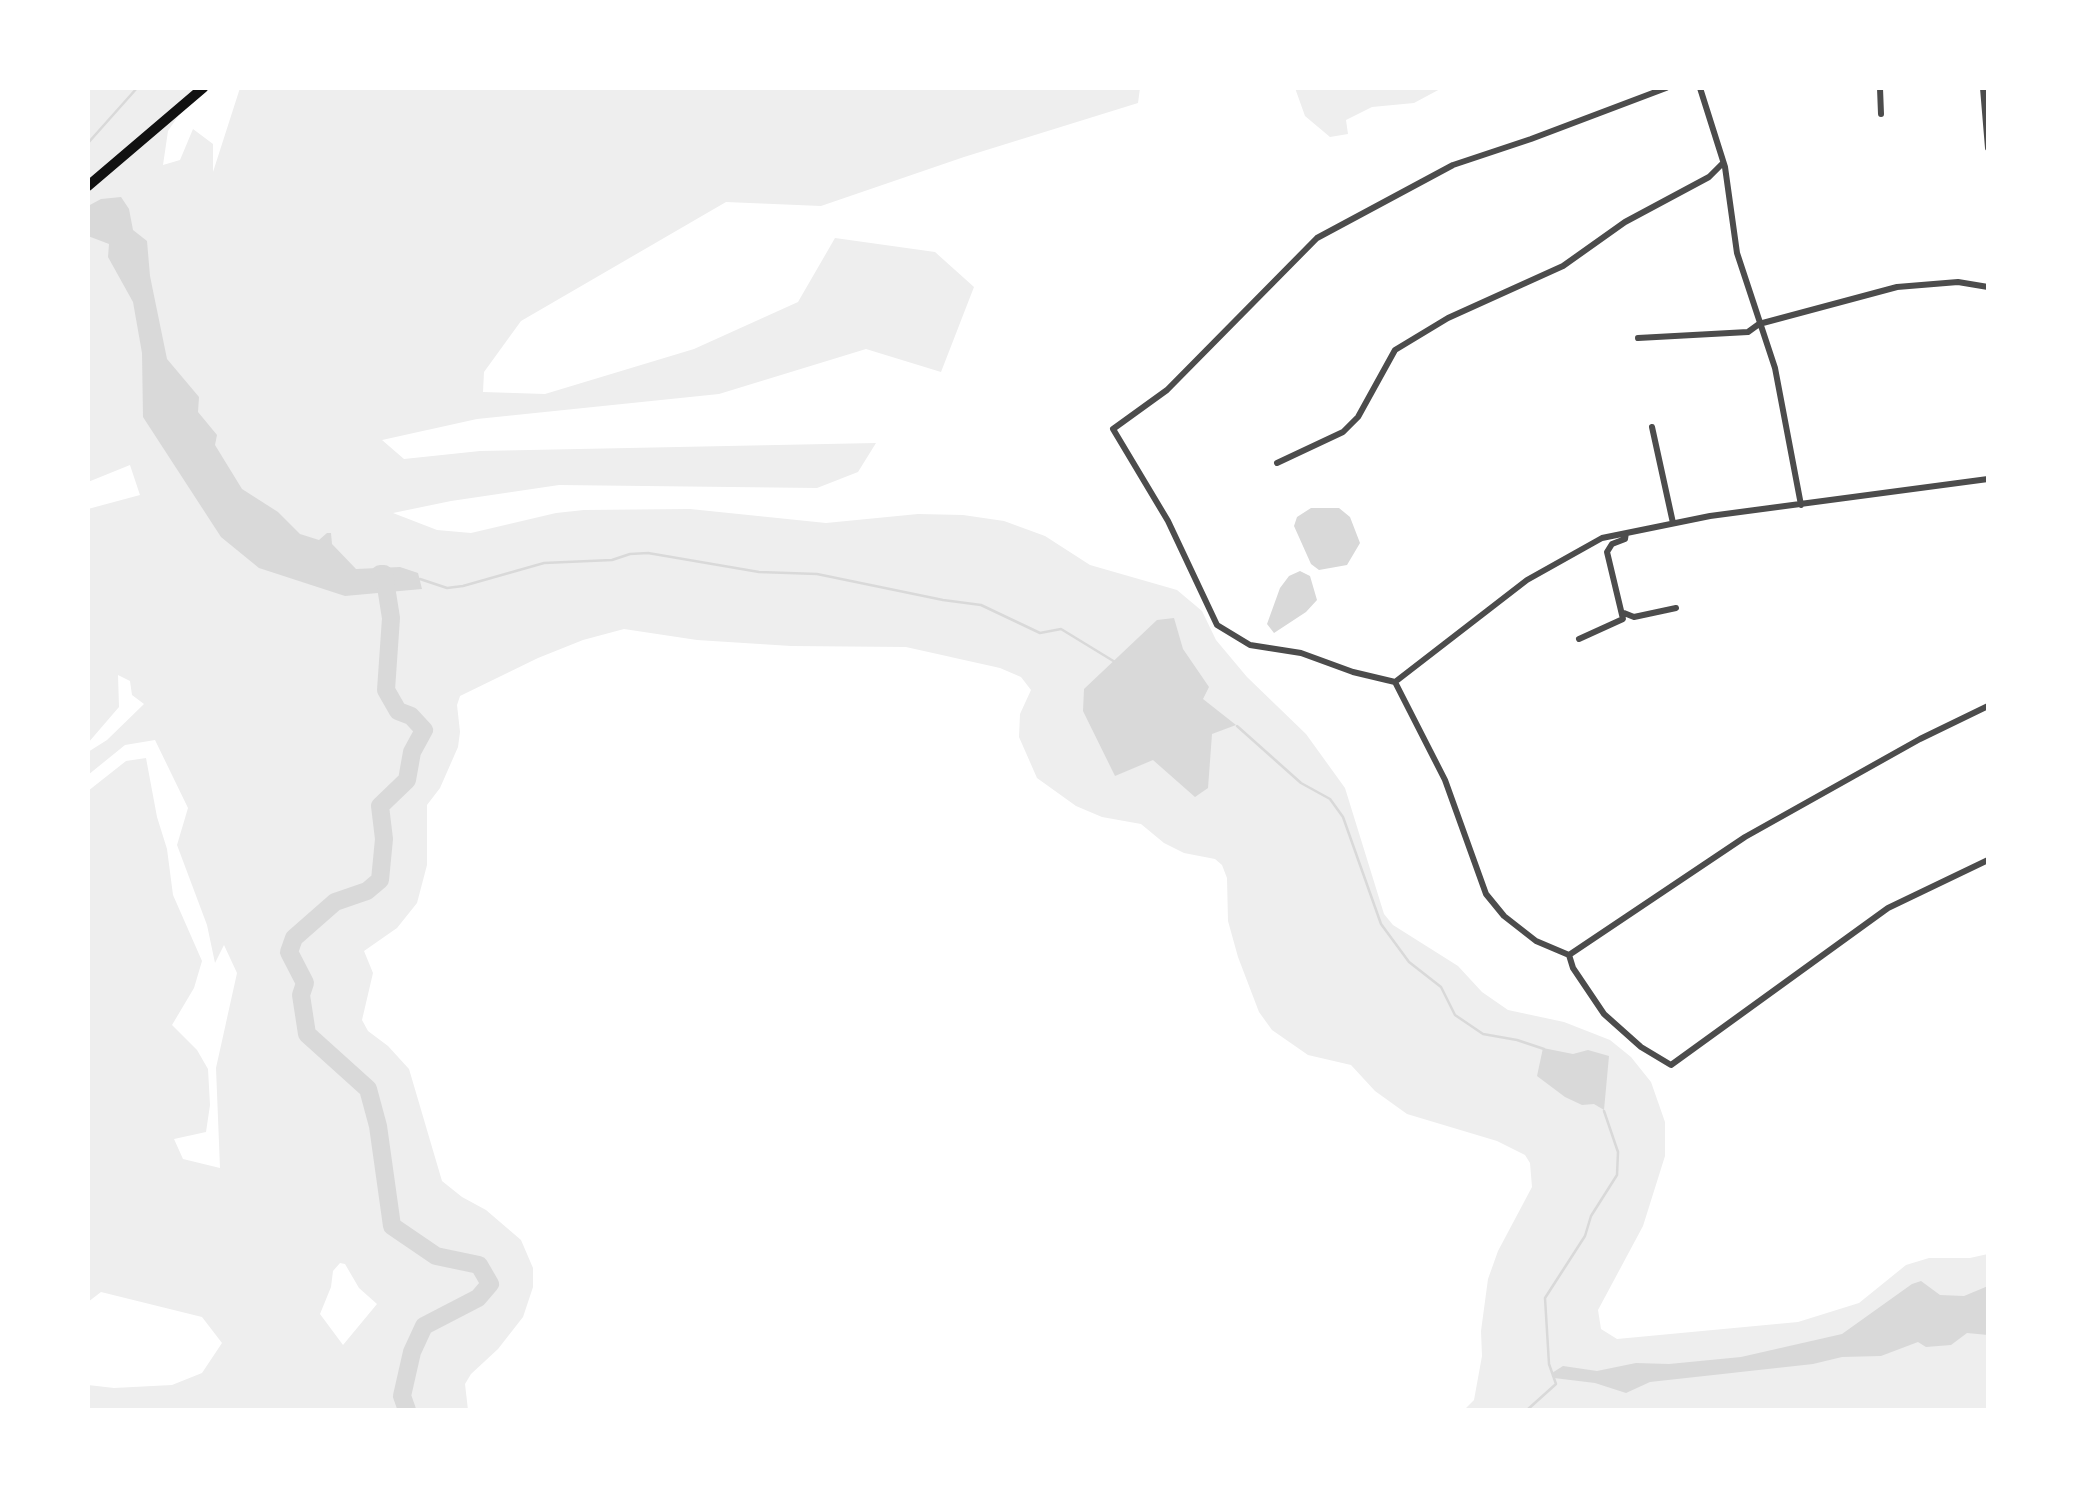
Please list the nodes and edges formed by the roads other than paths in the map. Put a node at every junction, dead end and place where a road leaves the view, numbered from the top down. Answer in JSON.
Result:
{"nodes":[{"id":1,"x":203,"y":88,"type":"edge"},
{"id":2,"x":1666,"y":88,"type":"edge"},
{"id":3,"x":1700,"y":88,"type":"edge"},
{"id":4,"x":1880,"y":88,"type":"edge"},
{"id":5,"x":1983,"y":88,"type":"edge"},
{"id":6,"x":1881,"y":114,"type":"dead end"},
{"id":7,"x":1988,"y":148,"type":"edge"},
{"id":8,"x":1723,"y":163,"type":"junction"},
{"id":9,"x":88,"y":186,"type":"edge"},
{"id":10,"x":1988,"y":287,"type":"edge"},
{"id":11,"x":1759,"y":324,"type":"junction"},
{"id":12,"x":1638,"y":338,"type":"dead end"},
{"id":13,"x":1652,"y":427,"type":"dead end"},
{"id":14,"x":1277,"y":463,"type":"dead end"},
{"id":15,"x":1988,"y":479,"type":"edge"},
{"id":16,"x":1801,"y":505,"type":"junction"},
{"id":17,"x":1673,"y":523,"type":"junction"},
{"id":18,"x":1626,"y":533,"type":"junction"},
{"id":19,"x":1676,"y":608,"type":"dead end"},
{"id":20,"x":1624,"y":612,"type":"junction"},
{"id":21,"x":1579,"y":639,"type":"dead end"},
{"id":22,"x":1395,"y":682,"type":"junction"},
{"id":23,"x":1988,"y":706,"type":"edge"},
{"id":24,"x":1988,"y":860,"type":"edge"},
{"id":25,"x":1569,"y":955,"type":"junction"}],
"edges":[{"from":1,"to":9,"type":"highway"},
{"from":2,"to":22,"type":"street"},
{"from":3,"to":8,"type":"street"},
{"from":4,"to":6,"type":"street"},
{"from":5,"to":7,"type":"street"},
{"from":8,"to":11,"type":"street"},
{"from":8,"to":14,"type":"street"},
{"from":10,"to":11,"type":"street"},
{"from":11,"to":12,"type":"street"},
{"from":11,"to":16,"type":"street"},
{"from":13,"to":17,"type":"street"},
{"from":15,"to":16,"type":"street"},
{"from":16,"to":17,"type":"street"},
{"from":17,"to":18,"type":"street"},
{"from":18,"to":20,"type":"street"},
{"from":18,"to":22,"type":"street"},
{"from":19,"to":20,"type":"street"},
{"from":20,"to":21,"type":"street"},
{"from":22,"to":25,"type":"street"},
{"from":23,"to":25,"type":"street"},
{"from":24,"to":25,"type":"street"}]}
